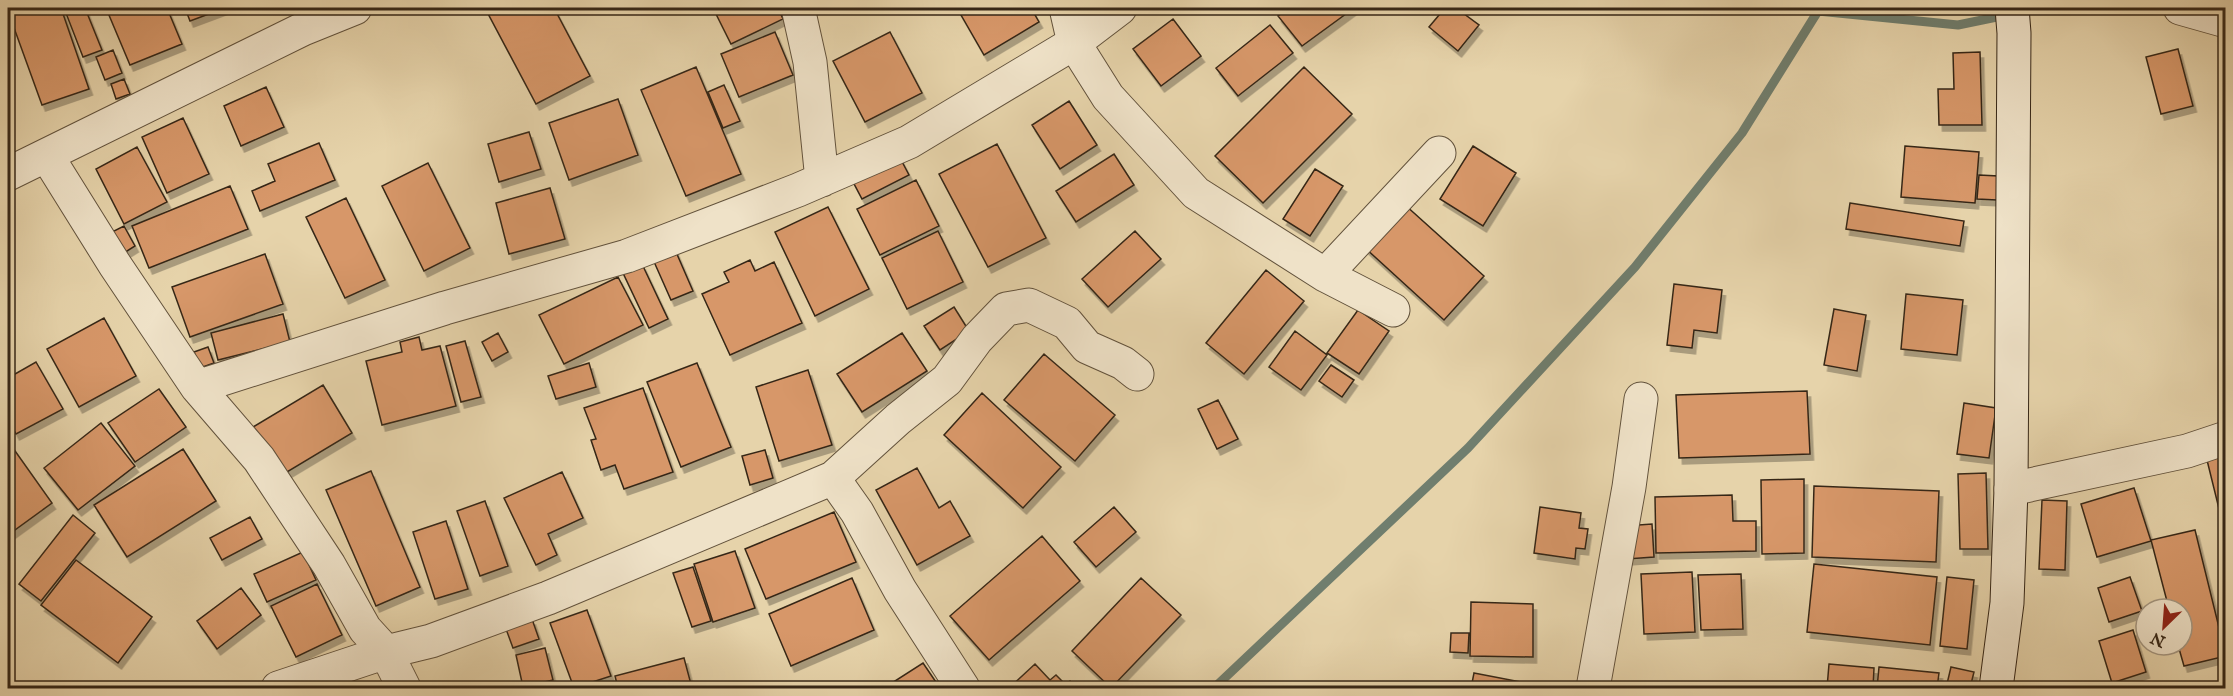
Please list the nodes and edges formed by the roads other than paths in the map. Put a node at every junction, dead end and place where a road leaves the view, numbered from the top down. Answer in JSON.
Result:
{"nodes":[{"id":1,"x":355,"y":8,"type":"edge"},
{"id":2,"x":798,"y":8,"type":"edge"},
{"id":3,"x":1066,"y":8,"type":"edge"},
{"id":4,"x":1120,"y":8,"type":"edge"},
{"id":5,"x":2180,"y":8,"type":"edge"},
{"id":6,"x":2013,"y":20,"type":"edge"},
{"id":7,"x":2226,"y":21,"type":"edge"},
{"id":8,"x":1074,"y":43,"type":"junction"},
{"id":9,"x":1438,"y":153,"type":"dead end"},
{"id":10,"x":47,"y":156,"type":"junction"},
{"id":11,"x":8,"y":174,"type":"edge"},
{"id":12,"x":822,"y":180,"type":"junction"},
{"id":13,"x":1325,"y":275,"type":"junction"},
{"id":14,"x":1393,"y":310,"type":"dead end"},
{"id":15,"x":1137,"y":374,"type":"dead end"},
{"id":16,"x":197,"y":387,"type":"junction"},
{"id":17,"x":1641,"y":399,"type":"dead end"},
{"id":18,"x":2226,"y":438,"type":"edge"},
{"id":19,"x":833,"y":477,"type":"junction"},
{"id":20,"x":2011,"y":489,"type":"junction"},
{"id":21,"x":386,"y":652,"type":"junction"},
{"id":22,"x":278,"y":688,"type":"edge"},
{"id":23,"x":404,"y":688,"type":"edge"},
{"id":24,"x":963,"y":688,"type":"edge"},
{"id":25,"x":1593,"y":688,"type":"edge"},
{"id":26,"x":1996,"y":688,"type":"edge"}],
"edges":[{"from":1,"to":10,"type":"street"},
{"from":2,"to":12,"type":"street"},
{"from":3,"to":8,"type":"street"},
{"from":4,"to":8,"type":"street"},
{"from":5,"to":7,"type":"street"},
{"from":6,"to":20,"type":"street"},
{"from":8,"to":12,"type":"street"},
{"from":8,"to":13,"type":"street"},
{"from":9,"to":13,"type":"street"},
{"from":10,"to":11,"type":"street"},
{"from":10,"to":16,"type":"street"},
{"from":12,"to":16,"type":"street"},
{"from":13,"to":14,"type":"street"},
{"from":15,"to":19,"type":"street"},
{"from":16,"to":21,"type":"street"},
{"from":17,"to":25,"type":"street"},
{"from":18,"to":20,"type":"street"},
{"from":19,"to":21,"type":"street"},
{"from":19,"to":24,"type":"street"},
{"from":20,"to":26,"type":"street"},
{"from":21,"to":22,"type":"street"},
{"from":21,"to":23,"type":"street"}]}
